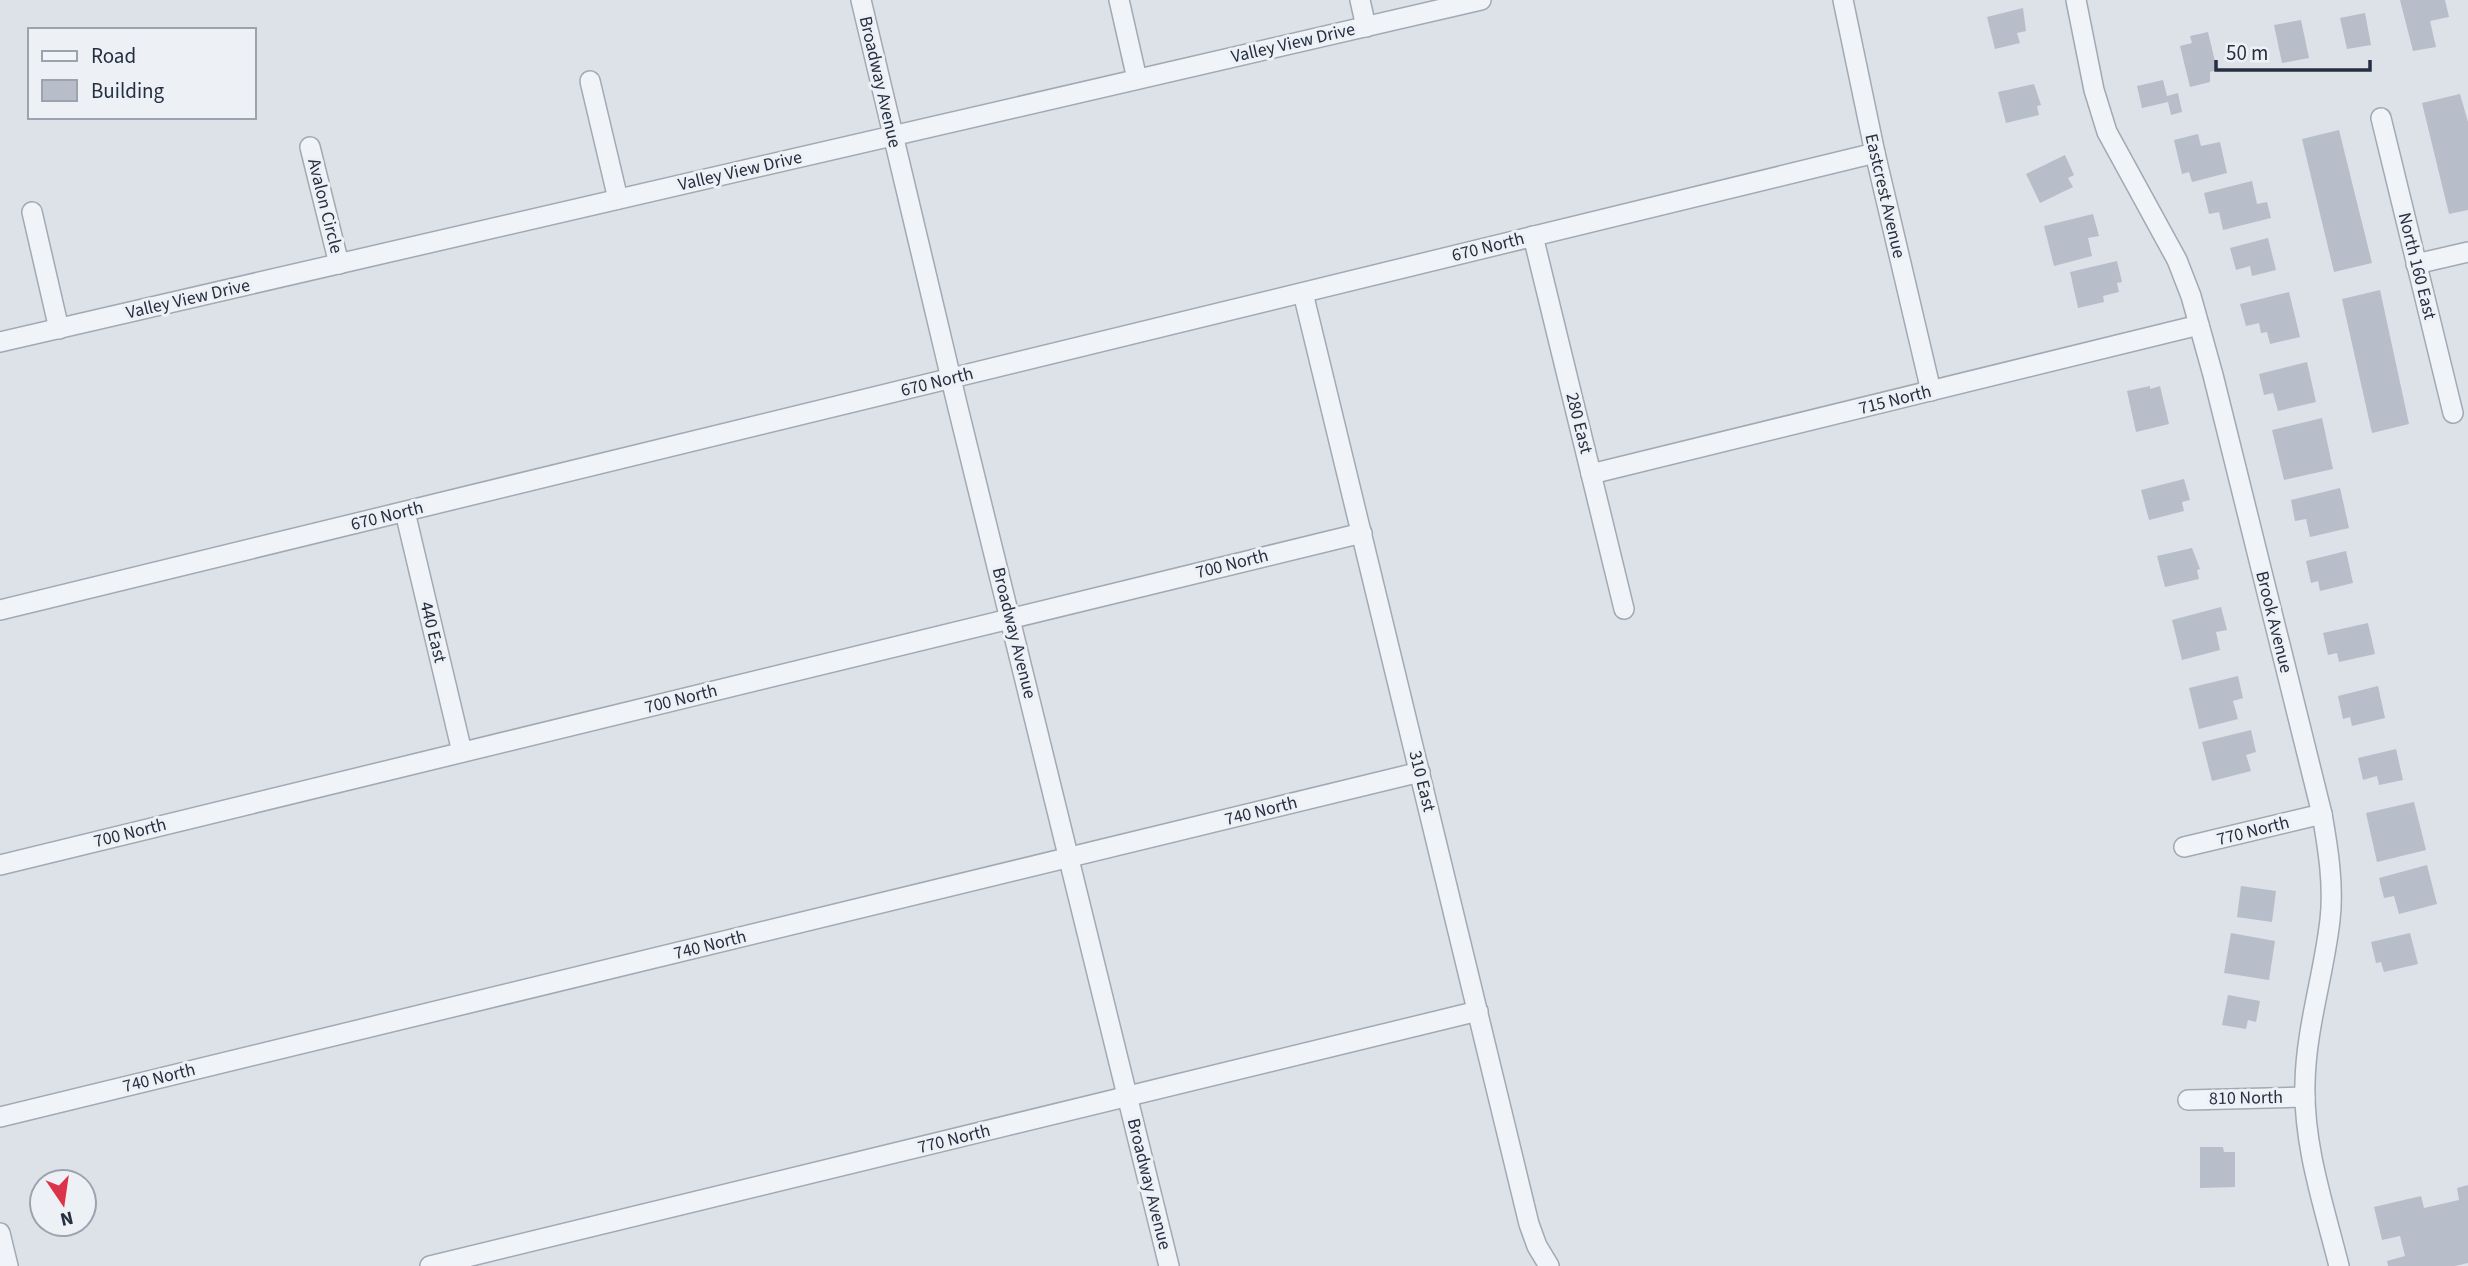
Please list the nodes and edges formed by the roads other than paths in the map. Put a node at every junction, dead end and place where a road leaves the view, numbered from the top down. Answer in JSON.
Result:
{"nodes":[{"id":1,"x":861,"y":0,"type":"edge"},
{"id":2,"x":1119,"y":0,"type":"edge"},
{"id":3,"x":1360,"y":0,"type":"edge"},
{"id":4,"x":1481,"y":0,"type":"edge"},
{"id":5,"x":1843,"y":0,"type":"edge"},
{"id":6,"x":2079,"y":1,"type":"edge"},
{"id":7,"x":1366,"y":27,"type":"junction"},
{"id":8,"x":1137,"y":79,"type":"junction"},
{"id":9,"x":590,"y":81,"type":"dead end"},
{"id":10,"x":2381,"y":118,"type":"dead end"},
{"id":11,"x":892,"y":136,"type":"junction"},
{"id":12,"x":310,"y":148,"type":"dead end"},
{"id":13,"x":1875,"y":153,"type":"junction"},
{"id":14,"x":618,"y":199,"type":"junction"},
{"id":15,"x":32,"y":212,"type":"dead end"},
{"id":16,"x":1533,"y":236,"type":"junction"},
{"id":17,"x":2468,"y":251,"type":"edge"},
{"id":18,"x":339,"y":264,"type":"junction"},
{"id":19,"x":2416,"y":264,"type":"junction"},
{"id":20,"x":1303,"y":293,"type":"junction"},
{"id":21,"x":2199,"y":325,"type":"junction"},
{"id":22,"x":59,"y":329,"type":"junction"},
{"id":23,"x":0,"y":342,"type":"edge"},
{"id":24,"x":951,"y":379,"type":"junction"},
{"id":25,"x":1931,"y":391,"type":"junction"},
{"id":26,"x":2452,"y":413,"type":"dead end"},
{"id":27,"x":1591,"y":474,"type":"junction"},
{"id":28,"x":405,"y":512,"type":"junction"},
{"id":29,"x":1362,"y":533,"type":"junction"},
{"id":30,"x":1624,"y":609,"type":"dead end"},
{"id":31,"x":0,"y":610,"type":"edge"},
{"id":32,"x":1010,"y":618,"type":"junction"},
{"id":33,"x":462,"y":752,"type":"junction"},
{"id":34,"x":1420,"y":772,"type":"junction"},
{"id":35,"x":2322,"y":814,"type":"junction"},
{"id":36,"x":2184,"y":847,"type":"dead end"},
{"id":37,"x":1069,"y":858,"type":"junction"},
{"id":38,"x":0,"y":864,"type":"edge"},
{"id":39,"x":1478,"y":1011,"type":"junction"},
{"id":40,"x":1128,"y":1097,"type":"junction"},
{"id":41,"x":2305,"y":1097,"type":"junction"},
{"id":42,"x":2188,"y":1100,"type":"dead end"},
{"id":43,"x":0,"y":1117,"type":"edge"},
{"id":44,"x":0,"y":1233,"type":"edge"},
{"id":45,"x":8,"y":1266,"type":"edge"},
{"id":46,"x":430,"y":1266,"type":"edge"},
{"id":47,"x":1169,"y":1266,"type":"edge"},
{"id":48,"x":1549,"y":1266,"type":"edge"},
{"id":49,"x":2339,"y":1266,"type":"edge"}],
"edges":[{"from":1,"to":11,"type":"street","name":"Broadway Avenue"},
{"from":2,"to":8,"type":"street"},
{"from":3,"to":7,"type":"street"},
{"from":4,"to":7,"type":"street","name":"Valley View Drive"},
{"from":5,"to":13,"type":"street","name":"Eastcrest Avenue"},
{"from":6,"to":21,"type":"street","name":"Brook Avenue"},
{"from":7,"to":8,"type":"street","name":"Valley View Drive"},
{"from":8,"to":11,"type":"street","name":"Valley View Drive"},
{"from":9,"to":14,"type":"street"},
{"from":10,"to":19,"type":"street","name":"North 160 East"},
{"from":11,"to":14,"type":"street","name":"Valley View Drive"},
{"from":11,"to":24,"type":"street","name":"Broadway Avenue"},
{"from":12,"to":18,"type":"street","name":"Avalon Circle"},
{"from":13,"to":16,"type":"street","name":"670 North"},
{"from":13,"to":25,"type":"street","name":"Eastcrest Avenue"},
{"from":14,"to":18,"type":"street","name":"Valley View Drive"},
{"from":15,"to":22,"type":"street"},
{"from":16,"to":20,"type":"street","name":"670 North"},
{"from":16,"to":27,"type":"street","name":"280 East"},
{"from":17,"to":19,"type":"street"},
{"from":18,"to":22,"type":"street","name":"Valley View Drive"},
{"from":19,"to":26,"type":"street","name":"North 160 East"},
{"from":20,"to":24,"type":"street","name":"670 North"},
{"from":20,"to":29,"type":"street","name":"310 East"},
{"from":21,"to":25,"type":"street","name":"715 North"},
{"from":21,"to":35,"type":"street","name":"Brook Avenue"},
{"from":22,"to":23,"type":"street","name":"Valley View Drive"},
{"from":24,"to":28,"type":"street","name":"670 North"},
{"from":24,"to":32,"type":"street","name":"Broadway Avenue"},
{"from":25,"to":27,"type":"street","name":"715 North"},
{"from":27,"to":30,"type":"street","name":"280 East"},
{"from":28,"to":31,"type":"street","name":"670 North"},
{"from":28,"to":33,"type":"street","name":"440 East"},
{"from":29,"to":32,"type":"street","name":"700 North"},
{"from":29,"to":34,"type":"street","name":"310 East"},
{"from":32,"to":33,"type":"street","name":"700 North"},
{"from":32,"to":37,"type":"street","name":"Broadway Avenue"},
{"from":33,"to":38,"type":"street","name":"700 North"},
{"from":34,"to":37,"type":"street","name":"740 North"},
{"from":34,"to":39,"type":"street","name":"310 East"},
{"from":35,"to":36,"type":"street","name":"770 North"},
{"from":35,"to":41,"type":"street","name":"Brook Avenue"},
{"from":37,"to":40,"type":"street","name":"Broadway Avenue"},
{"from":37,"to":43,"type":"street","name":"740 North"},
{"from":39,"to":40,"type":"street","name":"770 North"},
{"from":39,"to":48,"type":"street","name":"310 East"},
{"from":40,"to":46,"type":"street","name":"770 North"},
{"from":40,"to":47,"type":"street","name":"Broadway Avenue"},
{"from":41,"to":42,"type":"street","name":"810 North"},
{"from":41,"to":49,"type":"street","name":"Brook Avenue"},
{"from":44,"to":45,"type":"street"}]}
